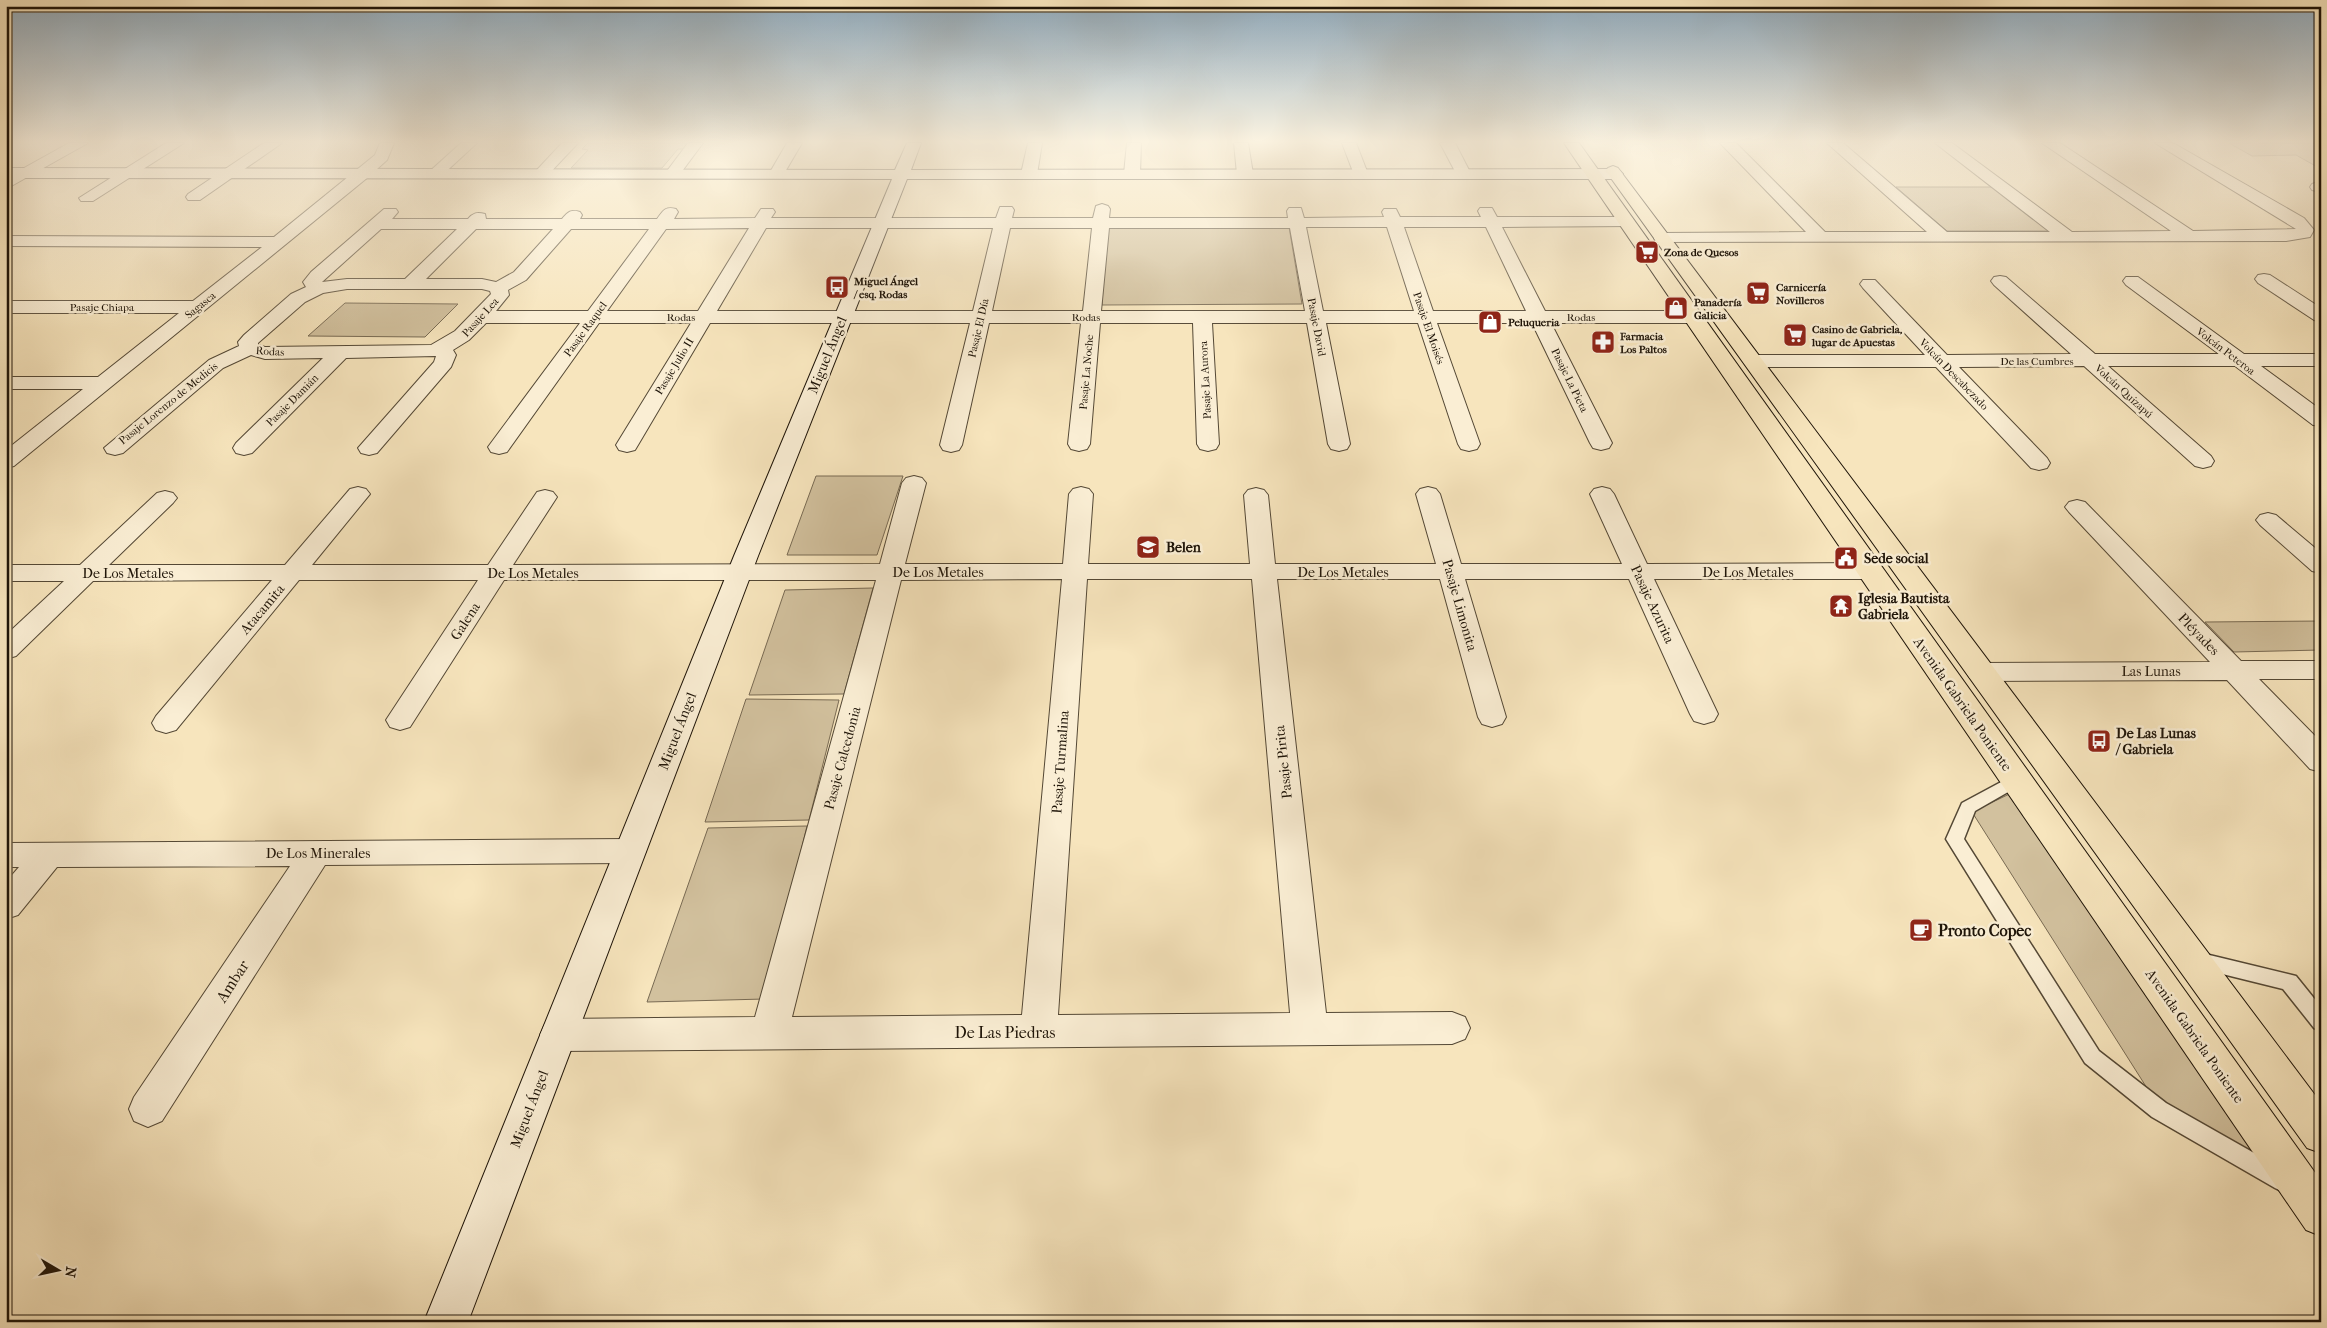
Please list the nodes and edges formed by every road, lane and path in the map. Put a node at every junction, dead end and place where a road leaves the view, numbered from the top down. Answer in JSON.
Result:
{"nodes":[{"id":1,"x":325,"y":205,"type":"edge"},
{"id":2,"x":888,"y":205,"type":"edge"},
{"id":3,"x":1619,"y":205,"type":"edge"},
{"id":4,"x":1634,"y":205,"type":"edge"},
{"id":5,"x":1788,"y":205,"type":"edge"},
{"id":6,"x":1906,"y":205,"type":"edge"},
{"id":7,"x":2025,"y":205,"type":"edge"},
{"id":8,"x":2142,"y":205,"type":"edge"},
{"id":9,"x":2269,"y":205,"type":"edge"},
{"id":10,"x":391,"y":211,"type":"dead end"},
{"id":11,"x":578,"y":211,"type":"dead end"},
{"id":12,"x":484,"y":212,"type":"dead end"},
{"id":13,"x":1101,"y":216,"type":"junction"},
{"id":14,"x":1488,"y":216,"type":"junction"},
{"id":15,"x":666,"y":217,"type":"junction"},
{"id":16,"x":764,"y":217,"type":"junction"},
{"id":17,"x":1004,"y":217,"type":"junction"},
{"id":18,"x":1296,"y":217,"type":"junction"},
{"id":19,"x":1391,"y":217,"type":"junction"},
{"id":20,"x":1626,"y":222,"type":"junction"},
{"id":21,"x":881,"y":223,"type":"junction"},
{"id":22,"x":376,"y":224,"type":"junction"},
{"id":23,"x":472,"y":224,"type":"junction"},
{"id":24,"x":566,"y":224,"type":"junction"},
{"id":25,"x":2304,"y":233,"type":"junction"},
{"id":26,"x":2189,"y":236,"type":"junction"},
{"id":27,"x":1820,"y":237,"type":"junction"},
{"id":28,"x":1943,"y":237,"type":"junction"},
{"id":29,"x":2068,"y":237,"type":"junction"},
{"id":30,"x":2321,"y":237,"type":"edge"},
{"id":31,"x":1662,"y":238,"type":"junction"},
{"id":32,"x":6,"y":241,"type":"edge"},
{"id":33,"x":279,"y":242,"type":"junction"},
{"id":34,"x":2264,"y":279,"type":"dead end"},
{"id":35,"x":2000,"y":281,"type":"dead end"},
{"id":36,"x":2132,"y":281,"type":"dead end"},
{"id":37,"x":410,"y":284,"type":"junction"},
{"id":38,"x":1869,"y":284,"type":"dead end"},
{"id":39,"x":318,"y":288,"type":"junction"},
{"id":40,"x":499,"y":288,"type":"junction"},
{"id":41,"x":6,"y":307,"type":"edge"},
{"id":42,"x":198,"y":307,"type":"junction"},
{"id":43,"x":2321,"y":316,"type":"edge"},
{"id":44,"x":480,"y":317,"type":"junction"},
{"id":45,"x":594,"y":317,"type":"junction"},
{"id":46,"x":704,"y":317,"type":"junction"},
{"id":47,"x":843,"y":317,"type":"junction"},
{"id":48,"x":981,"y":317,"type":"junction"},
{"id":49,"x":1092,"y":317,"type":"junction"},
{"id":50,"x":1202,"y":317,"type":"junction"},
{"id":51,"x":1315,"y":317,"type":"junction"},
{"id":52,"x":1426,"y":317,"type":"junction"},
{"id":53,"x":1539,"y":317,"type":"junction"},
{"id":54,"x":1692,"y":317,"type":"junction"},
{"id":55,"x":249,"y":349,"type":"junction"},
{"id":56,"x":442,"y":349,"type":"junction"},
{"id":57,"x":340,"y":353,"type":"junction"},
{"id":58,"x":2090,"y":360,"type":"junction"},
{"id":59,"x":2239,"y":360,"type":"junction"},
{"id":60,"x":2321,"y":360,"type":"edge"},
{"id":61,"x":1752,"y":361,"type":"junction"},
{"id":62,"x":1942,"y":361,"type":"junction"},
{"id":63,"x":6,"y":383,"type":"edge"},
{"id":64,"x":103,"y":383,"type":"junction"},
{"id":65,"x":2321,"y":420,"type":"edge"},
{"id":66,"x":1601,"y":443,"type":"dead end"},
{"id":67,"x":1079,"y":444,"type":"dead end"},
{"id":68,"x":1208,"y":444,"type":"dead end"},
{"id":69,"x":1339,"y":444,"type":"dead end"},
{"id":70,"x":1469,"y":444,"type":"dead end"},
{"id":71,"x":627,"y":445,"type":"dead end"},
{"id":72,"x":951,"y":445,"type":"dead end"},
{"id":73,"x":114,"y":448,"type":"dead end"},
{"id":74,"x":244,"y":448,"type":"dead end"},
{"id":75,"x":369,"y":448,"type":"dead end"},
{"id":76,"x":499,"y":448,"type":"dead end"},
{"id":77,"x":6,"y":460,"type":"edge"},
{"id":78,"x":2204,"y":461,"type":"dead end"},
{"id":79,"x":2039,"y":463,"type":"dead end"},
{"id":80,"x":914,"y":483,"type":"dead end"},
{"id":81,"x":358,"y":494,"type":"dead end"},
{"id":82,"x":1081,"y":494,"type":"dead end"},
{"id":83,"x":1428,"y":494,"type":"dead end"},
{"id":84,"x":1602,"y":494,"type":"dead end"},
{"id":85,"x":1256,"y":495,"type":"dead end"},
{"id":86,"x":545,"y":497,"type":"dead end"},
{"id":87,"x":165,"y":498,"type":"dead end"},
{"id":88,"x":2077,"y":507,"type":"dead end"},
{"id":89,"x":2268,"y":520,"type":"dead end"},
{"id":90,"x":2321,"y":566,"type":"edge"},
{"id":91,"x":1870,"y":571,"type":"junction"},
{"id":92,"x":890,"y":572,"type":"junction"},
{"id":93,"x":1075,"y":572,"type":"junction"},
{"id":94,"x":1264,"y":572,"type":"junction"},
{"id":95,"x":1451,"y":572,"type":"junction"},
{"id":96,"x":1638,"y":572,"type":"junction"},
{"id":97,"x":86,"y":573,"type":"junction"},
{"id":98,"x":292,"y":573,"type":"junction"},
{"id":99,"x":496,"y":573,"type":"junction"},
{"id":100,"x":739,"y":573,"type":"junction"},
{"id":101,"x":6,"y":574,"type":"edge"},
{"id":102,"x":6,"y":650,"type":"edge"},
{"id":103,"x":2321,"y":670,"type":"edge"},
{"id":104,"x":2234,"y":671,"type":"junction"},
{"id":105,"x":1980,"y":672,"type":"junction"},
{"id":106,"x":1704,"y":714,"type":"dead end"},
{"id":107,"x":1492,"y":717,"type":"dead end"},
{"id":108,"x":400,"y":720,"type":"dead end"},
{"id":109,"x":166,"y":723,"type":"dead end"},
{"id":110,"x":2321,"y":761,"type":"edge"},
{"id":111,"x":2016,"y":780,"type":"junction"},
{"id":112,"x":630,"y":851,"type":"junction"},
{"id":113,"x":316,"y":853,"type":"junction"},
{"id":114,"x":49,"y":854,"type":"junction"},
{"id":115,"x":6,"y":855,"type":"edge"},
{"id":116,"x":6,"y":906,"type":"edge"},
{"id":117,"x":2191,"y":958,"type":"junction"},
{"id":118,"x":2321,"y":1022,"type":"edge"},
{"id":119,"x":1452,"y":1028,"type":"dead end"},
{"id":120,"x":1310,"y":1030,"type":"junction"},
{"id":121,"x":1039,"y":1031,"type":"junction"},
{"id":122,"x":769,"y":1034,"type":"junction"},
{"id":123,"x":558,"y":1035,"type":"junction"},
{"id":124,"x":148,"y":1109,"type":"dead end"},
{"id":125,"x":2321,"y":1135,"type":"edge"},
{"id":126,"x":2313,"y":1205,"type":"edge"},
{"id":127,"x":446,"y":1322,"type":"edge"}],
"edges":[{"from":1,"to":33,"type":"street","name":"Sagasca"},
{"from":2,"to":21,"type":"street","name":"Miguel Ángel"},
{"from":3,"to":20,"type":"main road","name":"Avenida Gabriela Poniente"},
{"from":4,"to":31,"type":"main road","name":"Avenida Gabriela Poniente"},
{"from":5,"to":27,"type":"street"},
{"from":6,"to":28,"type":"street"},
{"from":7,"to":29,"type":"street"},
{"from":8,"to":26,"type":"street"},
{"from":9,"to":25,"type":"street"},
{"from":10,"to":22,"type":"street"},
{"from":11,"to":24,"type":"street","name":"Pasaje Lea"},
{"from":12,"to":23,"type":"street"},
{"from":13,"to":17,"type":"street"},
{"from":13,"to":18,"type":"street"},
{"from":13,"to":49,"type":"street","name":"Pasaje La Noche"},
{"from":14,"to":19,"type":"street"},
{"from":14,"to":20,"type":"street"},
{"from":14,"to":53,"type":"street","name":"Pasaje La Pieta"},
{"from":15,"to":16,"type":"street"},
{"from":15,"to":24,"type":"street"},
{"from":15,"to":45,"type":"street","name":"Pasaje Raquel"},
{"from":16,"to":21,"type":"street"},
{"from":16,"to":46,"type":"street","name":"Pasaje Julio II"},
{"from":17,"to":21,"type":"street"},
{"from":17,"to":48,"type":"street","name":"Pasaje El Día"},
{"from":18,"to":19,"type":"street"},
{"from":18,"to":51,"type":"street","name":"Pasaje David"},
{"from":19,"to":52,"type":"street","name":"Pasaje El Moisés"},
{"from":20,"to":54,"type":"main road","name":"Avenida Gabriela Poniente"},
{"from":21,"to":47,"type":"street","name":"Miguel Ángel"},
{"from":22,"to":23,"type":"street"},
{"from":22,"to":39,"type":"street"},
{"from":23,"to":24,"type":"street"},
{"from":23,"to":37,"type":"street"},
{"from":24,"to":40,"type":"street","name":"Pasaje Lea"},
{"from":25,"to":26,"type":"street"},
{"from":25,"to":30,"type":"street"},
{"from":26,"to":29,"type":"street"},
{"from":27,"to":28,"type":"street"},
{"from":27,"to":31,"type":"street"},
{"from":28,"to":29,"type":"street"},
{"from":31,"to":61,"type":"main road","name":"Avenida Gabriela Poniente"},
{"from":32,"to":33,"type":"street"},
{"from":33,"to":42,"type":"street","name":"Sagasca"},
{"from":34,"to":43,"type":"street"},
{"from":35,"to":58,"type":"street","name":"Volcán Quizapú"},
{"from":36,"to":59,"type":"street","name":"Volcán Peteroa"},
{"from":37,"to":39,"type":"street"},
{"from":37,"to":40,"type":"street"},
{"from":38,"to":62,"type":"street","name":"Volcán Descabezado"},
{"from":39,"to":55,"type":"street"},
{"from":40,"to":44,"type":"street","name":"Pasaje Lea"},
{"from":41,"to":42,"type":"street","name":"Pasaje Chiapa"},
{"from":42,"to":64,"type":"street","name":"Sagasca"},
{"from":44,"to":45,"type":"street","name":"Rodas"},
{"from":44,"to":56,"type":"street","name":"Pasaje Lea"},
{"from":45,"to":46,"type":"street","name":"Rodas"},
{"from":45,"to":76,"type":"street","name":"Pasaje Raquel"},
{"from":46,"to":47,"type":"street","name":"Rodas"},
{"from":46,"to":71,"type":"street","name":"Pasaje Julio II"},
{"from":47,"to":48,"type":"street","name":"Rodas"},
{"from":47,"to":100,"type":"street","name":"Miguel Ángel"},
{"from":48,"to":49,"type":"street","name":"Rodas"},
{"from":48,"to":72,"type":"street","name":"Pasaje El Día"},
{"from":49,"to":50,"type":"street","name":"Rodas"},
{"from":49,"to":67,"type":"street","name":"Pasaje La Noche"},
{"from":50,"to":51,"type":"street","name":"Rodas"},
{"from":50,"to":68,"type":"street","name":"Pasaje La Aurora"},
{"from":51,"to":52,"type":"street","name":"Rodas"},
{"from":51,"to":69,"type":"street","name":"Pasaje David"},
{"from":52,"to":53,"type":"street","name":"Rodas"},
{"from":52,"to":70,"type":"street","name":"Pasaje El Moisés"},
{"from":53,"to":54,"type":"street","name":"Rodas"},
{"from":53,"to":66,"type":"street","name":"Pasaje La Pieta"},
{"from":54,"to":91,"type":"main road","name":"Avenida Gabriela Poniente"},
{"from":55,"to":57,"type":"street","name":"Rodas"},
{"from":55,"to":73,"type":"street","name":"Pasaje Lorenzo de Medicis"},
{"from":56,"to":57,"type":"street","name":"Rodas"},
{"from":56,"to":75,"type":"street"},
{"from":57,"to":74,"type":"street","name":"Pasaje Damián"},
{"from":58,"to":59,"type":"street","name":"De las Cumbres"},
{"from":58,"to":62,"type":"street","name":"De las Cumbres"},
{"from":58,"to":78,"type":"street","name":"Volcán Quizapú"},
{"from":59,"to":60,"type":"street","name":"De las Cumbres"},
{"from":59,"to":65,"type":"street","name":"Volcán Peteroa"},
{"from":61,"to":62,"type":"street","name":"De las Cumbres"},
{"from":61,"to":105,"type":"main road","name":"Avenida Gabriela Poniente"},
{"from":62,"to":79,"type":"street","name":"Volcán Descabezado"},
{"from":63,"to":64,"type":"street"},
{"from":64,"to":77,"type":"street","name":"Sagasca"},
{"from":80,"to":92,"type":"street","name":"Pasaje Calcedonia"},
{"from":81,"to":98,"type":"street","name":"Atacamita"},
{"from":82,"to":93,"type":"street","name":"Pasaje Turmalina"},
{"from":83,"to":95,"type":"street","name":"Pasaje Limonita"},
{"from":84,"to":96,"type":"street","name":"Pasaje Azurita"},
{"from":85,"to":94,"type":"street","name":"Pasaje Pirita"},
{"from":86,"to":99,"type":"street","name":"Galena"},
{"from":87,"to":97,"type":"street"},
{"from":88,"to":104,"type":"street","name":"Pléyades"},
{"from":89,"to":90,"type":"street"},
{"from":91,"to":96,"type":"street","name":"De Los Metales"},
{"from":91,"to":111,"type":"main road","name":"Avenida Gabriela Poniente"},
{"from":92,"to":93,"type":"street","name":"De Los Metales"},
{"from":92,"to":100,"type":"street","name":"De Los Metales"},
{"from":92,"to":122,"type":"street","name":"Pasaje Calcedonia"},
{"from":93,"to":94,"type":"street","name":"De Los Metales"},
{"from":93,"to":121,"type":"street","name":"Pasaje Turmalina"},
{"from":94,"to":95,"type":"street","name":"De Los Metales"},
{"from":94,"to":120,"type":"street","name":"Pasaje Pirita"},
{"from":95,"to":96,"type":"street","name":"De Los Metales"},
{"from":95,"to":107,"type":"street","name":"Pasaje Limonita"},
{"from":96,"to":106,"type":"street","name":"Pasaje Azurita"},
{"from":97,"to":98,"type":"street","name":"De Los Metales"},
{"from":97,"to":101,"type":"street","name":"De Los Metales"},
{"from":97,"to":102,"type":"street"},
{"from":98,"to":99,"type":"street","name":"De Los Metales"},
{"from":98,"to":109,"type":"street","name":"Atacamita"},
{"from":99,"to":100,"type":"street","name":"De Los Metales"},
{"from":99,"to":108,"type":"street","name":"Galena"},
{"from":100,"to":112,"type":"street","name":"Miguel Ángel"},
{"from":103,"to":104,"type":"street","name":"Las Lunas"},
{"from":104,"to":105,"type":"street","name":"Las Lunas"},
{"from":104,"to":110,"type":"street","name":"Pléyades"},
{"from":105,"to":117,"type":"main road","name":"Avenida Gabriela Poniente"},
{"from":111,"to":126,"type":"main road","name":"Avenida Gabriela Poniente"},
{"from":111,"to":126,"type":"lane"},
{"from":112,"to":113,"type":"street","name":"De Los Minerales"},
{"from":112,"to":123,"type":"street","name":"Miguel Ángel"},
{"from":113,"to":114,"type":"street","name":"De Los Minerales"},
{"from":113,"to":124,"type":"street","name":"Ambar"},
{"from":114,"to":115,"type":"street","name":"De Los Minerales"},
{"from":114,"to":116,"type":"street"},
{"from":117,"to":118,"type":"lane"},
{"from":117,"to":125,"type":"main road","name":"Avenida Gabriela Poniente"},
{"from":119,"to":120,"type":"street","name":"De Las Piedras"},
{"from":120,"to":121,"type":"street","name":"De Las Piedras"},
{"from":121,"to":122,"type":"street","name":"De Las Piedras"},
{"from":122,"to":123,"type":"street","name":"De Las Piedras"},
{"from":123,"to":127,"type":"street","name":"Miguel Ángel"}]}
